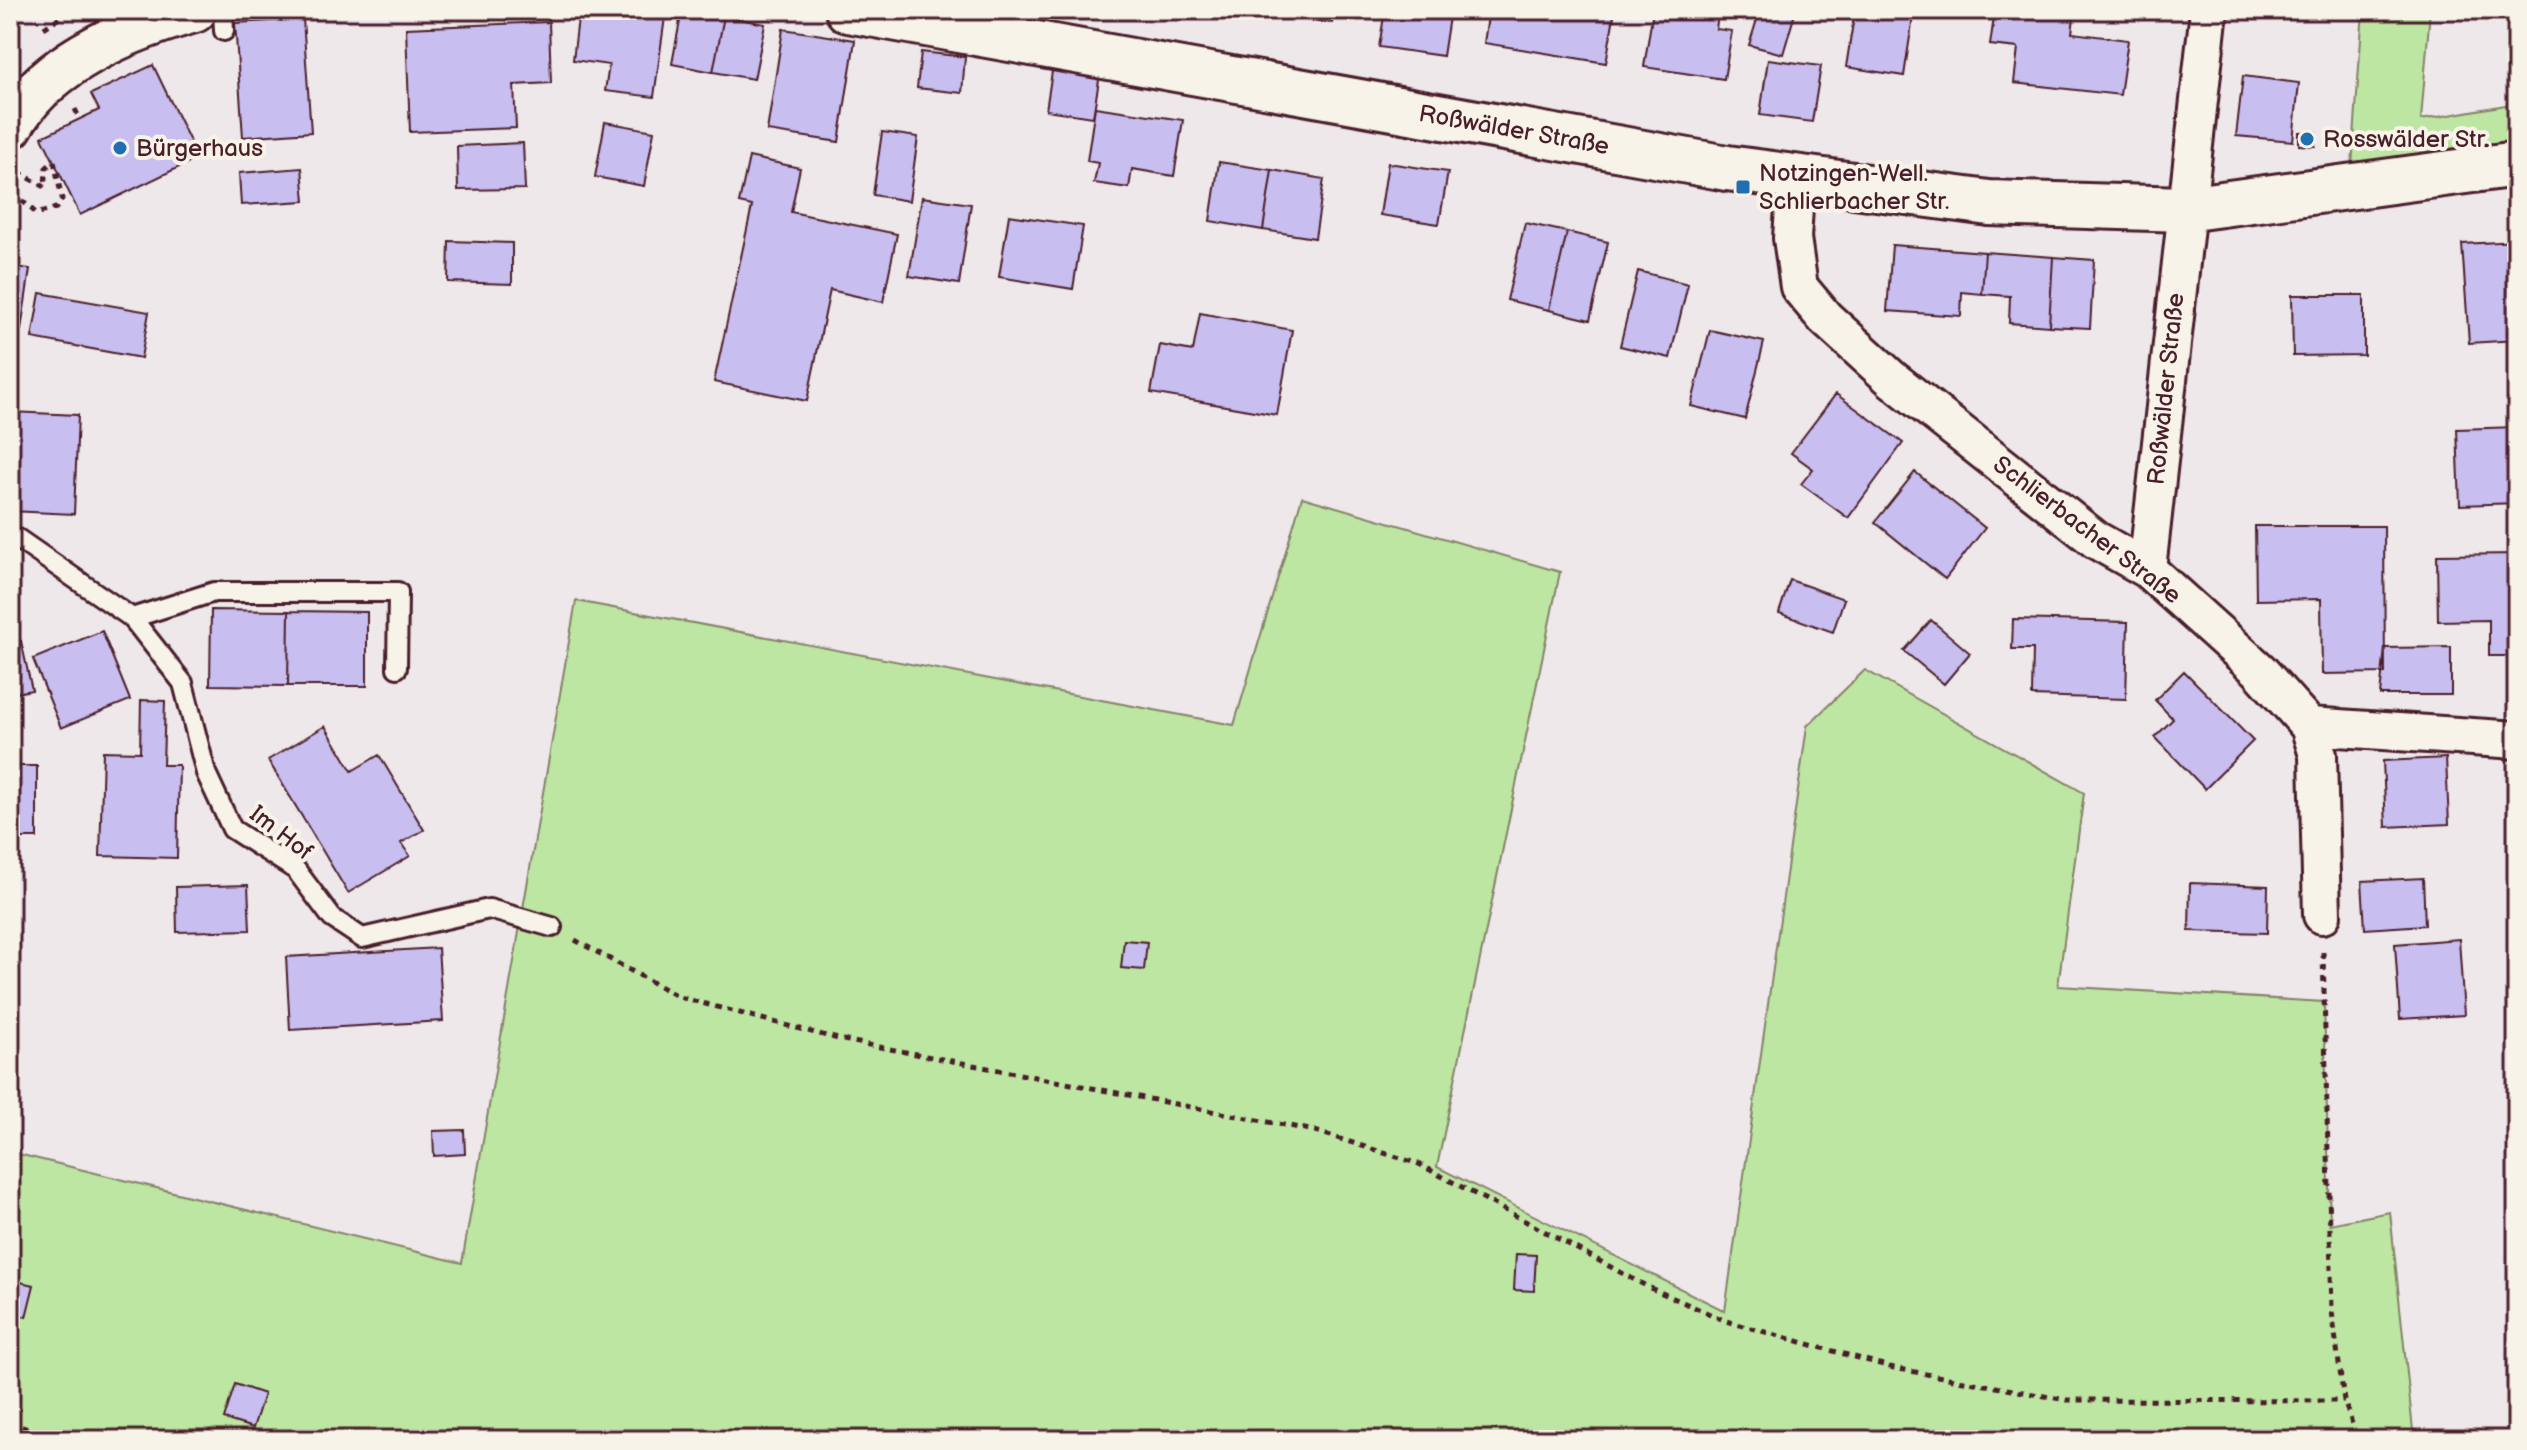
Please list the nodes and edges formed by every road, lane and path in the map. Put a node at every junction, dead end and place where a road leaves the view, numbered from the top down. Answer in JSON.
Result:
{"nodes":[{"id":1,"x":223,"y":10,"type":"edge"},
{"id":2,"x":848,"y":10,"type":"edge"},
{"id":3,"x":2209,"y":10,"type":"edge"},
{"id":4,"x":209,"y":21,"type":"edge"},
{"id":5,"x":14,"y":125,"type":"edge"},
{"id":6,"x":2517,"y":164,"type":"edge"},
{"id":7,"x":1796,"y":178,"type":"junction"},
{"id":8,"x":2185,"y":209,"type":"junction"},
{"id":9,"x":10,"y":538,"type":"edge"},
{"id":10,"x":2147,"y":569,"type":"junction"},
{"id":11,"x":132,"y":618,"type":"junction"},
{"id":12,"x":397,"y":668,"type":"dead end"},
{"id":13,"x":2309,"y":726,"type":"junction"},
{"id":14,"x":2517,"y":740,"type":"edge"},
{"id":15,"x":2322,"y":915,"type":"joint"},
{"id":16,"x":552,"y":927,"type":"joint"},
{"id":17,"x":2344,"y":1401,"type":"junction"},
{"id":18,"x":10,"y":1424,"type":"edge"},
{"id":19,"x":74,"y":1440,"type":"edge"},
{"id":20,"x":2358,"y":1440,"type":"edge"}],
"edges":[{"from":1,"to":4,"type":"lane"},
{"from":2,"to":7,"type":"street","name":"Roßwälder Straße"},
{"from":3,"to":8,"type":"street","name":"Roßwälder Straße"},
{"from":4,"to":5,"type":"street"},
{"from":5,"to":5,"type":"path"},
{"from":6,"to":8,"type":"street","name":"Roßwälder Straße"},
{"from":7,"to":8,"type":"street","name":"Roßwälder Straße"},
{"from":7,"to":10,"type":"street","name":"Schlierbacher Straße"},
{"from":8,"to":10,"type":"street","name":"Roßwälder Straße"},
{"from":9,"to":11,"type":"lane","name":"Im Hof"},
{"from":10,"to":13,"type":"street","name":"Schlierbacher Straße"},
{"from":11,"to":12,"type":"lane"},
{"from":11,"to":16,"type":"lane","name":"Im Hof"},
{"from":13,"to":14,"type":"street"},
{"from":13,"to":15,"type":"street","name":"Schlierbacher Straße"},
{"from":15,"to":17,"type":"path"},
{"from":16,"to":17,"type":"path"},
{"from":17,"to":20,"type":"path"},
{"from":18,"to":19,"type":"path"}]}
